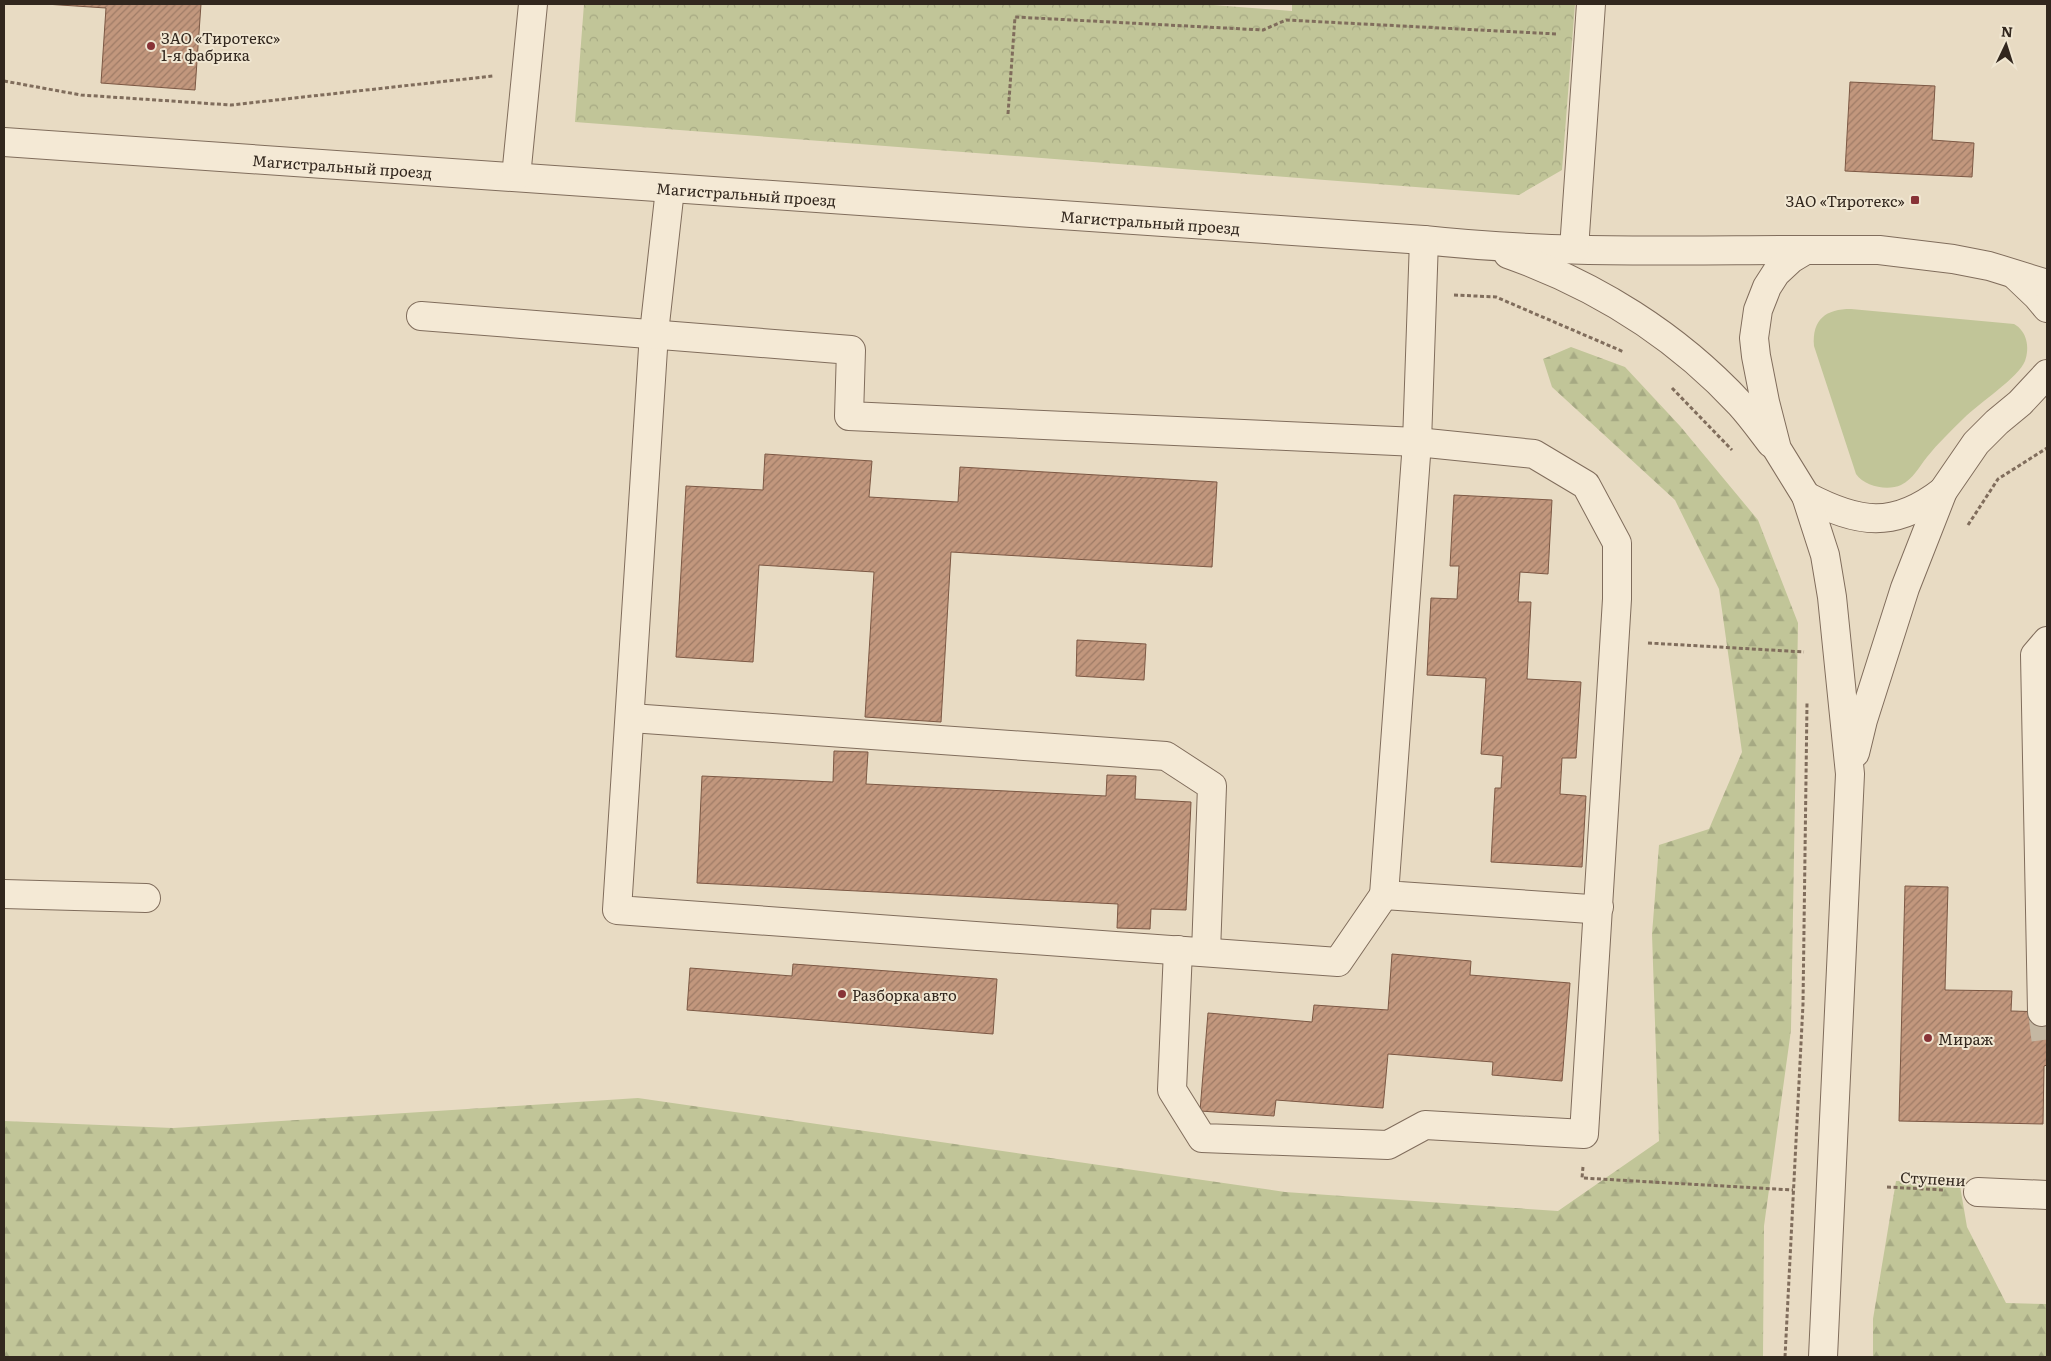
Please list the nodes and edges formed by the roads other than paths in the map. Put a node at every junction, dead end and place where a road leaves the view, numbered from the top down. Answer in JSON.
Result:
{"nodes":[{"id":1,"x":532,"y":4,"type":"edge"},
{"id":2,"x":1591,"y":4,"type":"edge"},
{"id":3,"x":4,"y":142,"type":"edge"},
{"id":4,"x":516,"y":177,"type":"junction"},
{"id":5,"x":670,"y":188,"type":"junction"},
{"id":6,"x":1424,"y":240,"type":"junction"},
{"id":7,"x":1487,"y":246,"type":"junction"},
{"id":8,"x":1574,"y":249,"type":"junction"},
{"id":9,"x":1806,"y":250,"type":"junction"},
{"id":10,"x":2015,"y":275,"type":"junction"},
{"id":11,"x":2047,"y":284,"type":"edge"},
{"id":12,"x":2047,"y":308,"type":"edge"},
{"id":13,"x":421,"y":316,"type":"dead end"},
{"id":14,"x":654,"y":333,"type":"junction"},
{"id":15,"x":2047,"y":374,"type":"edge"},
{"id":16,"x":2047,"y":390,"type":"edge"},
{"id":17,"x":2020,"y":403,"type":"junction"},
{"id":18,"x":1417,"y":442,"type":"junction"},
{"id":19,"x":1777,"y":450,"type":"junction"},
{"id":20,"x":1944,"y":490,"type":"junction"},
{"id":21,"x":1806,"y":496,"type":"junction"},
{"id":22,"x":2047,"y":641,"type":"edge"},
{"id":23,"x":631,"y":718,"type":"junction"},
{"id":24,"x":1850,"y":774,"type":"junction"},
{"id":25,"x":4,"y":894,"type":"edge"},
{"id":26,"x":1384,"y":895,"type":"junction"},
{"id":27,"x":146,"y":898,"type":"dead end"},
{"id":28,"x":1599,"y":907,"type":"junction"},
{"id":29,"x":1178,"y":950,"type":"junction"},
{"id":30,"x":1206,"y":952,"type":"junction"},
{"id":31,"x":2042,"y":1012,"type":"dead end"},
{"id":32,"x":1978,"y":1192,"type":"road end"},
{"id":33,"x":2047,"y":1195,"type":"edge"},
{"id":34,"x":1823,"y":1357,"type":"edge"}],
"edges":[{"from":1,"to":4,"type":"street"},
{"from":2,"to":8,"type":"street"},
{"from":3,"to":4,"type":"street","name":"Магистральный проезд"},
{"from":4,"to":5,"type":"street","name":"Магистральный проезд"},
{"from":5,"to":6,"type":"street","name":"Магистральный проезд"},
{"from":5,"to":14,"type":"street"},
{"from":6,"to":7,"type":"street","name":"Магистральный проезд"},
{"from":6,"to":18,"type":"street"},
{"from":7,"to":8,"type":"street"},
{"from":7,"to":19,"type":"street"},
{"from":8,"to":9,"type":"street"},
{"from":9,"to":10,"type":"street"},
{"from":9,"to":19,"type":"street"},
{"from":10,"to":11,"type":"street"},
{"from":10,"to":12,"type":"street"},
{"from":13,"to":14,"type":"street"},
{"from":14,"to":18,"type":"street"},
{"from":14,"to":23,"type":"street"},
{"from":15,"to":17,"type":"street"},
{"from":16,"to":17,"type":"street"},
{"from":17,"to":20,"type":"street"},
{"from":18,"to":26,"type":"street"},
{"from":18,"to":28,"type":"street"},
{"from":19,"to":21,"type":"street"},
{"from":20,"to":21,"type":"street"},
{"from":20,"to":24,"type":"street"},
{"from":21,"to":24,"type":"street"},
{"from":22,"to":31,"type":"street"},
{"from":23,"to":29,"type":"street"},
{"from":23,"to":30,"type":"street"},
{"from":24,"to":34,"type":"street"},
{"from":25,"to":27,"type":"street"},
{"from":26,"to":28,"type":"street"},
{"from":26,"to":30,"type":"street"},
{"from":28,"to":29,"type":"street"},
{"from":29,"to":30,"type":"street"},
{"from":32,"to":33,"type":"street"}]}
